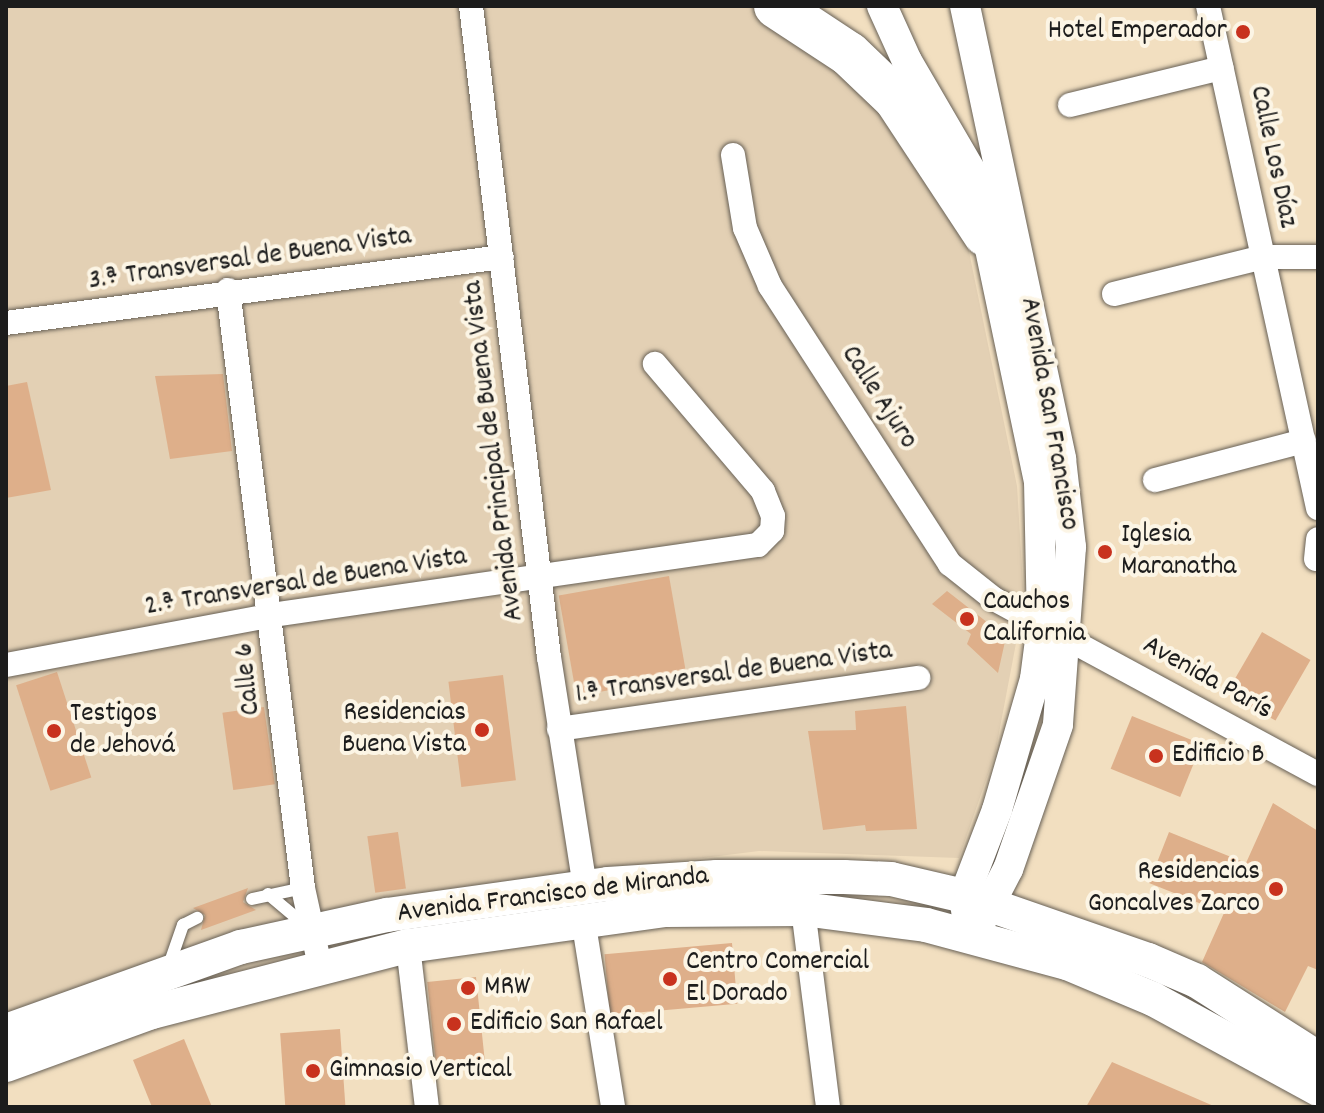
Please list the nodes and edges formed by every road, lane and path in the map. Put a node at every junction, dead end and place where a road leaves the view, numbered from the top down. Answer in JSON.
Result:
{"nodes":[{"id":1,"x":471,"y":6,"type":"edge"},
{"id":2,"x":776,"y":6,"type":"edge"},
{"id":3,"x":882,"y":6,"type":"edge"},
{"id":4,"x":965,"y":6,"type":"edge"},
{"id":5,"x":1208,"y":6,"type":"edge"},
{"id":6,"x":1222,"y":68,"type":"junction"},
{"id":7,"x":1070,"y":105,"type":"dead end"},
{"id":8,"x":733,"y":155,"type":"dead end"},
{"id":9,"x":985,"y":234,"type":"junction"},
{"id":10,"x":502,"y":257,"type":"junction"},
{"id":11,"x":1263,"y":257,"type":"junction"},
{"id":12,"x":1318,"y":257,"type":"edge"},
{"id":13,"x":228,"y":290,"type":"junction"},
{"id":14,"x":1114,"y":294,"type":"dead end"},
{"id":15,"x":6,"y":323,"type":"edge"},
{"id":16,"x":655,"y":364,"type":"dead end"},
{"id":17,"x":1304,"y":441,"type":"junction"},
{"id":18,"x":1155,"y":480,"type":"dead end"},
{"id":19,"x":1318,"y":508,"type":"edge"},
{"id":20,"x":539,"y":576,"type":"junction"},
{"id":21,"x":272,"y":615,"type":"junction"},
{"id":22,"x":1055,"y":631,"type":"junction"},
{"id":23,"x":6,"y":665,"type":"edge"},
{"id":24,"x":918,"y":678,"type":"dead end"},
{"id":25,"x":559,"y":729,"type":"junction"},
{"id":26,"x":1318,"y":774,"type":"edge"},
{"id":27,"x":303,"y":888,"type":"junction"},
{"id":28,"x":268,"y":894,"type":"junction"},
{"id":29,"x":252,"y":899,"type":"dead end"},
{"id":30,"x":979,"y":900,"type":"junction"},
{"id":31,"x":584,"y":903,"type":"junction"},
{"id":32,"x":803,"y":909,"type":"junction"},
{"id":33,"x":197,"y":918,"type":"dead end"},
{"id":34,"x":311,"y":931,"type":"junction"},
{"id":35,"x":970,"y":938,"type":"junction"},
{"id":36,"x":408,"y":946,"type":"junction"},
{"id":37,"x":320,"y":966,"type":"junction"},
{"id":38,"x":168,"y":970,"type":"junction"},
{"id":39,"x":6,"y":1031,"type":"edge"},
{"id":40,"x":1318,"y":1058,"type":"edge"},
{"id":41,"x":6,"y":1065,"type":"edge"},
{"id":42,"x":1318,"y":1089,"type":"edge"},
{"id":43,"x":427,"y":1107,"type":"edge"},
{"id":44,"x":613,"y":1107,"type":"edge"},
{"id":45,"x":828,"y":1107,"type":"edge"}],
"edges":[{"from":1,"to":10,"type":"street","name":"Avenida Principal de Buena Vista"},
{"from":2,"to":9,"type":"highway"},
{"from":3,"to":9,"type":"street","name":"Avenida San Francisco"},
{"from":4,"to":22,"type":"street","name":"Avenida San Francisco"},
{"from":5,"to":6,"type":"street","name":"Calle Los Díaz"},
{"from":6,"to":7,"type":"street"},
{"from":6,"to":11,"type":"street","name":"Calle Los Díaz"},
{"from":8,"to":22,"type":"street","name":"Calle Ajuro"},
{"from":9,"to":22,"type":"street","name":"Avenida San Francisco"},
{"from":10,"to":13,"type":"street","name":"3.ª Transversal de Buena Vista"},
{"from":10,"to":20,"type":"street","name":"Avenida Principal de Buena Vista"},
{"from":11,"to":12,"type":"street"},
{"from":11,"to":14,"type":"street"},
{"from":11,"to":17,"type":"street","name":"Calle Los Díaz"},
{"from":13,"to":15,"type":"street","name":"3.ª Transversal de Buena Vista"},
{"from":13,"to":21,"type":"street","name":"Calle 6"},
{"from":16,"to":20,"type":"street","name":"2.ª Transversal de Buena Vista"},
{"from":17,"to":18,"type":"street"},
{"from":17,"to":19,"type":"street","name":"Calle Los Díaz"},
{"from":20,"to":21,"type":"street","name":"2.ª Transversal de Buena Vista"},
{"from":20,"to":25,"type":"street","name":"Avenida Principal de Buena Vista"},
{"from":21,"to":23,"type":"street","name":"2.ª Transversal de Buena Vista"},
{"from":21,"to":27,"type":"street","name":"Calle 6"},
{"from":22,"to":26,"type":"street","name":"Avenida París"},
{"from":22,"to":30,"type":"street","name":"Avenida San Francisco"},
{"from":24,"to":25,"type":"street","name":"1.ª Transversal de Buena Vista"},
{"from":25,"to":31,"type":"street","name":"Avenida Principal de Buena Vista"},
{"from":27,"to":28,"type":"lane"},
{"from":27,"to":34,"type":"street","name":"Calle 6"},
{"from":28,"to":29,"type":"lane"},
{"from":28,"to":34,"type":"lane"},
{"from":30,"to":31,"type":"main road","name":"Avenida Francisco de Miranda"},
{"from":30,"to":35,"type":"street","name":"Avenida San Francisco"},
{"from":30,"to":40,"type":"main road","name":"Avenida Francisco de Miranda"},
{"from":31,"to":32,"type":"main road","name":"Avenida Francisco de Miranda"},
{"from":31,"to":34,"type":"main road","name":"Avenida Francisco de Miranda"},
{"from":31,"to":36,"type":"main road","name":"Avenida Francisco de Miranda"},
{"from":31,"to":44,"type":"street","name":"Avenida Principal de Buena Vista"},
{"from":32,"to":35,"type":"main road","name":"Avenida Francisco de Miranda"},
{"from":32,"to":45,"type":"street"},
{"from":33,"to":38,"type":"lane"},
{"from":34,"to":37,"type":"street","name":"Calle 6"},
{"from":34,"to":38,"type":"main road","name":"Avenida Francisco de Miranda"},
{"from":35,"to":42,"type":"main road","name":"Avenida Francisco de Miranda"},
{"from":36,"to":37,"type":"main road","name":"Avenida Francisco de Miranda"},
{"from":36,"to":43,"type":"street"},
{"from":37,"to":41,"type":"main road","name":"Avenida Francisco de Miranda"},
{"from":38,"to":39,"type":"main road","name":"Avenida Francisco de Miranda"}]}
